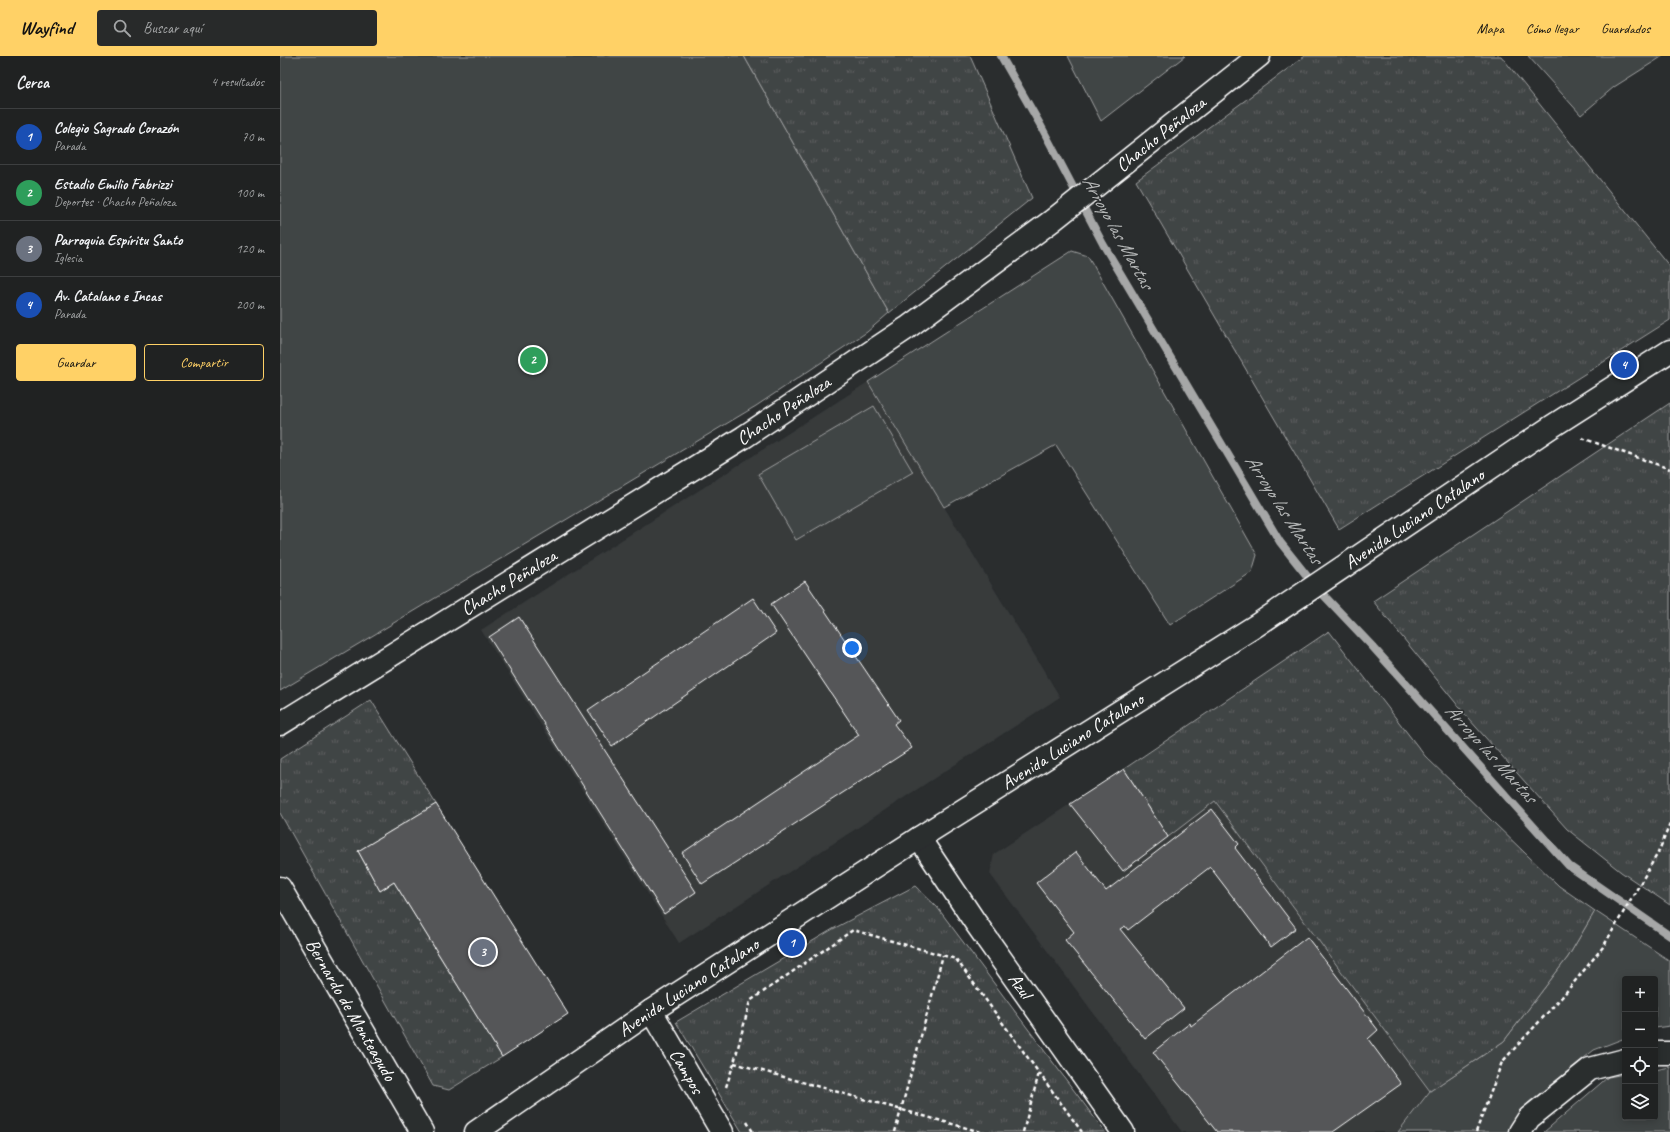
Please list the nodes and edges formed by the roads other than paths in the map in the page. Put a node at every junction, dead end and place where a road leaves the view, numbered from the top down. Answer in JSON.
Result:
{"nodes":[{"id":1,"x":1259,"y":56,"type":"edge"},
{"id":2,"x":1670,"y":351,"type":"edge"},
{"id":3,"x":280,"y":724,"type":"edge"},
{"id":4,"x":919,"y":838,"type":"junction"},
{"id":5,"x":280,"y":888,"type":"edge"},
{"id":6,"x":651,"y":1011,"type":"junction"},
{"id":7,"x":1658,"y":1053,"type":"edge"},
{"id":8,"x":1670,"y":1053,"type":"edge"},
{"id":9,"x":1622,"y":1061,"type":"edge"},
{"id":10,"x":422,"y":1132,"type":"edge"},
{"id":11,"x":476,"y":1132,"type":"edge"},
{"id":12,"x":722,"y":1132,"type":"edge"},
{"id":13,"x":1123,"y":1132,"type":"edge"},
{"id":14,"x":1520,"y":1132,"type":"edge"}],
"edges":[{"from":1,"to":3,"type":"main road","name":"Chacho Peñaloza"},
{"from":2,"to":4,"type":"main road","name":"Avenida Luciano Catalano"},
{"from":4,"to":6,"type":"main road","name":"Avenida Luciano Catalano"},
{"from":4,"to":13,"type":"main road","name":"Azul"},
{"from":5,"to":10,"type":"main road","name":"Bernardo de Monteagudo"},
{"from":6,"to":11,"type":"main road","name":"Avenida Luciano Catalano"},
{"from":6,"to":12,"type":"main road","name":"Campos"},
{"from":7,"to":8,"type":"main road"},
{"from":9,"to":14,"type":"main road"}]}
